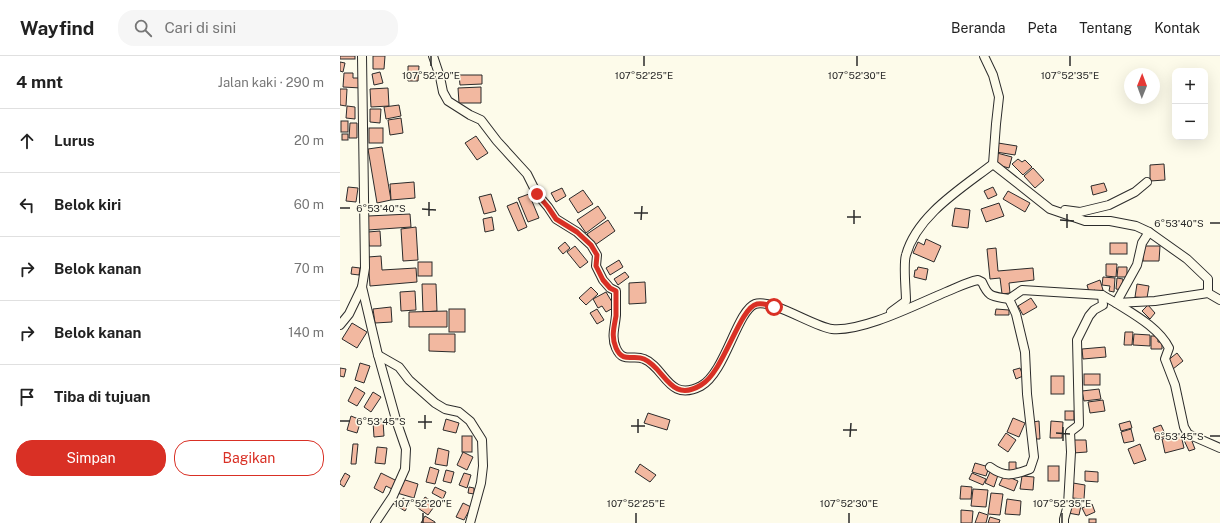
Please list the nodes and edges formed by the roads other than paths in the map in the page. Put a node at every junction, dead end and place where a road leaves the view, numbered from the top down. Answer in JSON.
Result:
{"nodes":[{"id":1,"x":362,"y":56,"type":"edge"},
{"id":2,"x":433,"y":56,"type":"edge"},
{"id":3,"x":984,"y":56,"type":"edge"},
{"id":4,"x":993,"y":164,"type":"junction"},
{"id":5,"x":1147,"y":182,"type":"dead end"},
{"id":6,"x":1050,"y":209,"type":"junction"},
{"id":7,"x":1149,"y":232,"type":"junction"},
{"id":8,"x":362,"y":287,"type":"junction"},
{"id":9,"x":1208,"y":293,"type":"junction"},
{"id":10,"x":1102,"y":295,"type":"junction"},
{"id":11,"x":1009,"y":299,"type":"junction"},
{"id":12,"x":1220,"y":300,"type":"edge"},
{"id":13,"x":1116,"y":303,"type":"junction"},
{"id":14,"x":882,"y":318,"type":"junction"},
{"id":15,"x":340,"y":325,"type":"edge"},
{"id":16,"x":378,"y":355,"type":"junction"},
{"id":17,"x":1220,"y":448,"type":"edge"},
{"id":18,"x":990,"y":467,"type":"dead end"},
{"id":19,"x":375,"y":523,"type":"edge"},
{"id":20,"x":470,"y":523,"type":"edge"},
{"id":21,"x":1064,"y":523,"type":"edge"}],
"edges":[{"from":1,"to":8,"type":"street"},
{"from":2,"to":14,"type":"street"},
{"from":3,"to":4,"type":"street"},
{"from":4,"to":6,"type":"street"},
{"from":4,"to":14,"type":"street"},
{"from":5,"to":6,"type":"street"},
{"from":6,"to":7,"type":"street"},
{"from":7,"to":9,"type":"street"},
{"from":7,"to":13,"type":"street"},
{"from":8,"to":15,"type":"street"},
{"from":8,"to":16,"type":"street"},
{"from":9,"to":12,"type":"street"},
{"from":9,"to":13,"type":"street"},
{"from":10,"to":11,"type":"street"},
{"from":10,"to":13,"type":"street"},
{"from":10,"to":21,"type":"street"},
{"from":11,"to":14,"type":"street"},
{"from":11,"to":18,"type":"street"},
{"from":13,"to":17,"type":"street"},
{"from":16,"to":19,"type":"street"},
{"from":16,"to":20,"type":"street"}]}
